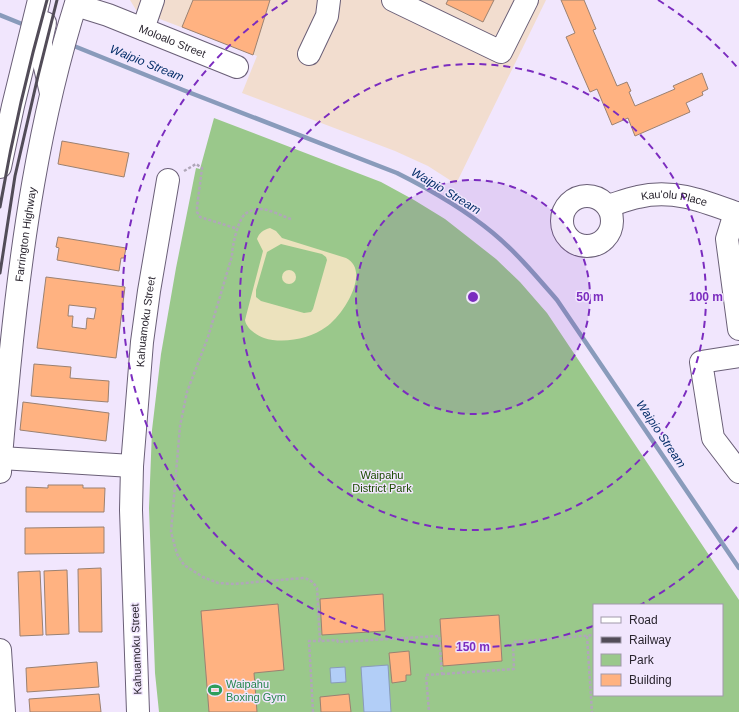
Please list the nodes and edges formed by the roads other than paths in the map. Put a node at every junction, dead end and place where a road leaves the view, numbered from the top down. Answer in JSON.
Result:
{"nodes":[{"id":1,"x":153,"y":0,"type":"edge"},
{"id":2,"x":393,"y":0,"type":"edge"},
{"id":3,"x":527,"y":0,"type":"edge"},
{"id":4,"x":77,"y":2,"type":"edge"},
{"id":5,"x":332,"y":5,"type":"edge"},
{"id":6,"x":42,"y":7,"type":"edge"},
{"id":7,"x":110,"y":7,"type":"edge"},
{"id":8,"x":143,"y":29,"type":"junction"},
{"id":9,"x":34,"y":47,"type":"junction"},
{"id":10,"x":309,"y":54,"type":"dead end"},
{"id":11,"x":238,"y":67,"type":"dead end"},
{"id":12,"x":52,"y":94,"type":"junction"},
{"id":13,"x":7,"y":110,"type":"edge"},
{"id":14,"x":0,"y":162,"type":"edge"},
{"id":15,"x":168,"y":180,"type":"road end"},
{"id":16,"x":608,"y":206,"type":"dead end"},
{"id":17,"x":737,"y":214,"type":"edge"},
{"id":18,"x":739,"y":329,"type":"edge"},
{"id":19,"x":739,"y":356,"type":"edge"},
{"id":20,"x":0,"y":465,"type":"edge"},
{"id":21,"x":132,"y":466,"type":"junction"},
{"id":22,"x":739,"y":472,"type":"edge"},
{"id":23,"x":0,"y":650,"type":"edge"},
{"id":24,"x":4,"y":712,"type":"edge"},
{"id":25,"x":138,"y":712,"type":"edge"}],
"edges":[{"from":1,"to":8,"type":"street"},
{"from":2,"to":3,"type":"street"},
{"from":4,"to":7,"type":"street","name":"Moloalo Street"},
{"from":4,"to":12,"type":"street","name":"Farrington Highway"},
{"from":5,"to":10,"type":"street"},
{"from":6,"to":9,"type":"street"},
{"from":7,"to":8,"type":"street","name":"Moloalo Street"},
{"from":8,"to":11,"type":"street","name":"Moloalo Street"},
{"from":9,"to":12,"type":"street"},
{"from":9,"to":13,"type":"street"},
{"from":12,"to":20,"type":"street","name":"Farrington Highway"},
{"from":13,"to":14,"type":"street"},
{"from":15,"to":21,"type":"street","name":"Kahuamoku Street"},
{"from":16,"to":17,"type":"street","name":"Kau'olu Place"},
{"from":17,"to":18,"type":"street"},
{"from":19,"to":22,"type":"street"},
{"from":20,"to":21,"type":"street"},
{"from":21,"to":25,"type":"street","name":"Kahuamoku Street"},
{"from":23,"to":24,"type":"street"}]}
